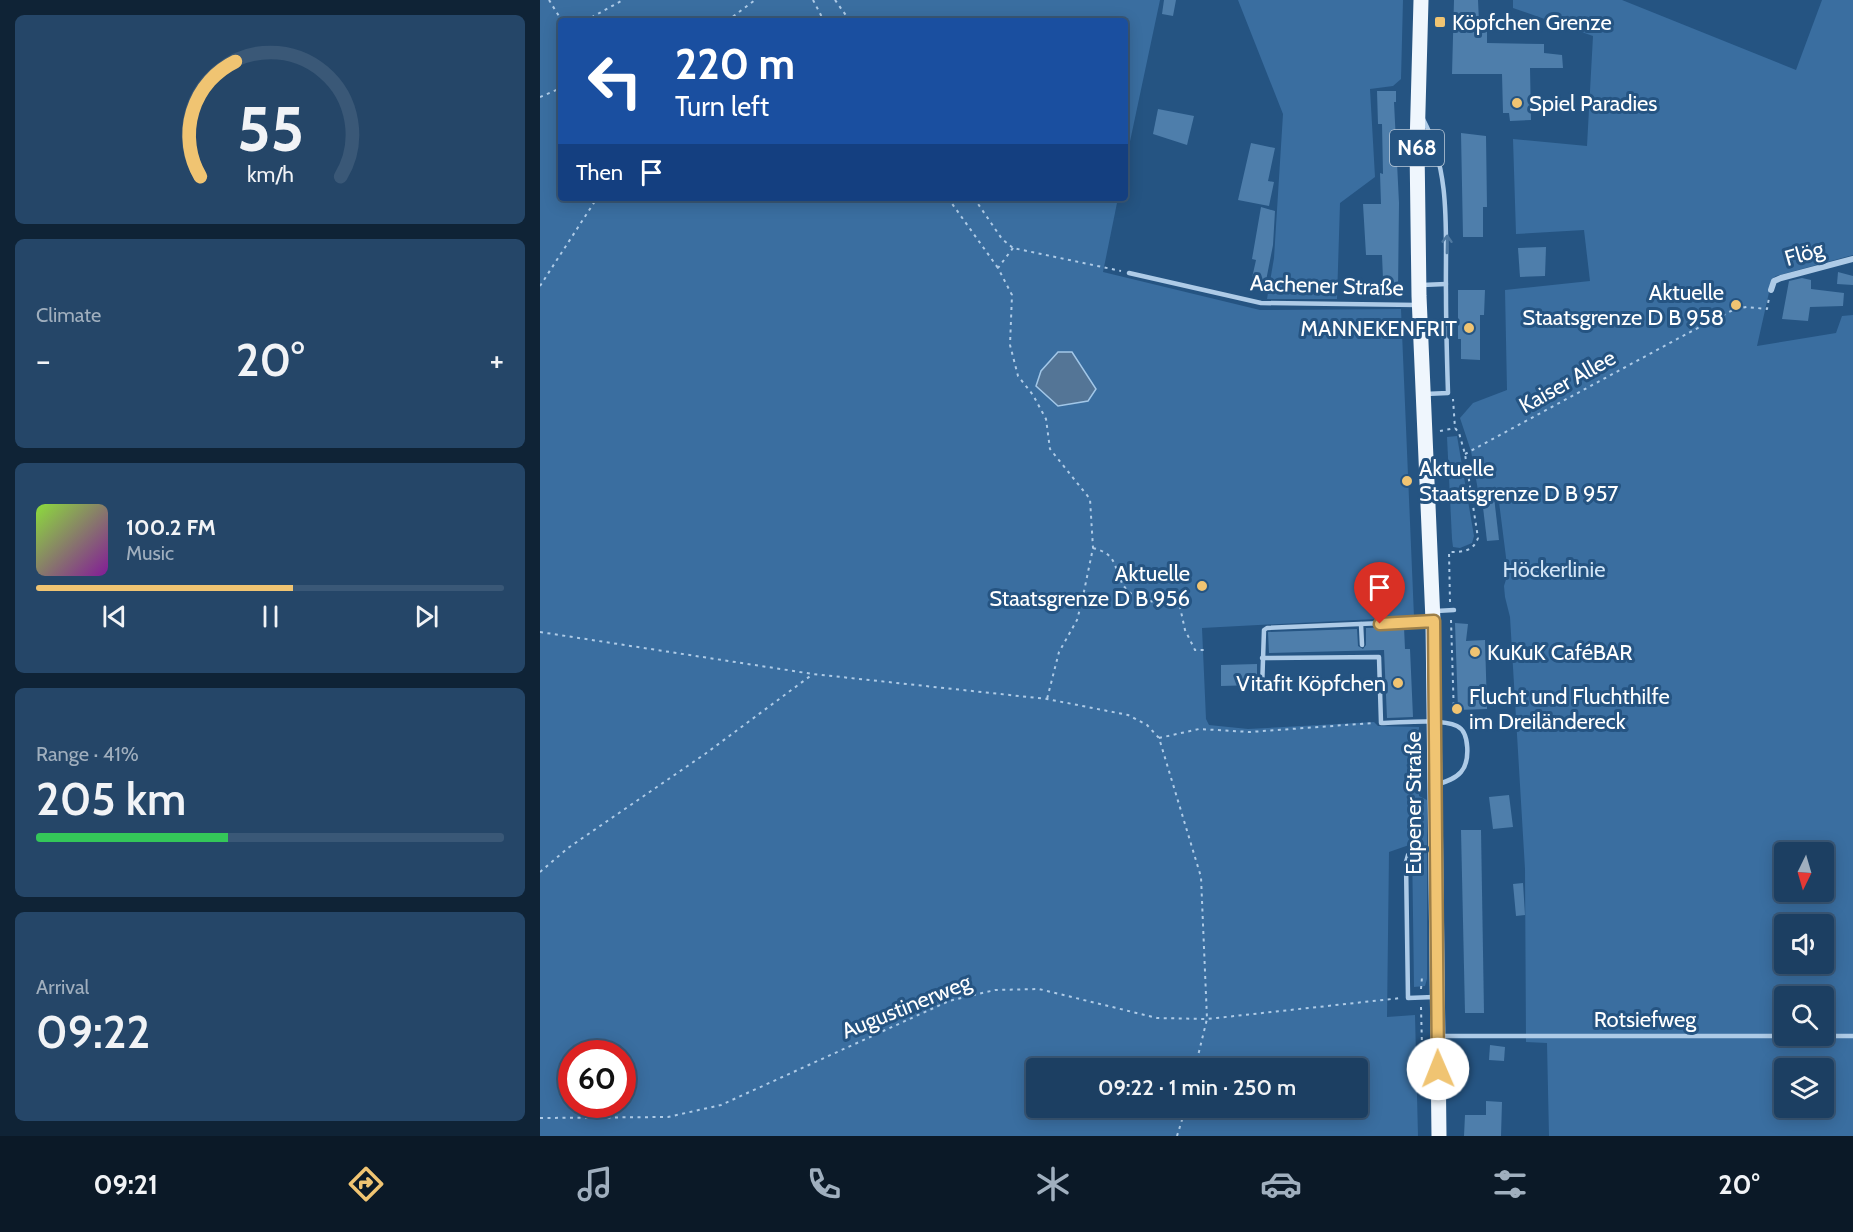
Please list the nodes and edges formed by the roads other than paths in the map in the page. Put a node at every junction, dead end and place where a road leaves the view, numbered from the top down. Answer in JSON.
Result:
{"nodes":[{"id":1,"x":1421,"y":0,"type":"edge"},
{"id":2,"x":1418,"y":108,"type":"junction"},
{"id":3,"x":1853,"y":259,"type":"edge"},
{"id":4,"x":1129,"y":273,"type":"road end"},
{"id":5,"x":1446,"y":284,"type":"junction"},
{"id":6,"x":1419,"y":285,"type":"junction"},
{"id":7,"x":1771,"y":290,"type":"road end"},
{"id":8,"x":1419,"y":305,"type":"junction"},
{"id":9,"x":1423,"y":394,"type":"junction"},
{"id":10,"x":1427,"y":470,"type":"joint"},
{"id":11,"x":1452,"y":610,"type":"road end"},
{"id":12,"x":1433,"y":616,"type":"junction"},
{"id":13,"x":1361,"y":624,"type":"junction"},
{"id":14,"x":1362,"y":645,"type":"dead end"},
{"id":15,"x":1262,"y":658,"type":"junction"},
{"id":16,"x":1262,"y":689,"type":"dead end"},
{"id":17,"x":1435,"y":723,"type":"junction"},
{"id":18,"x":1436,"y":785,"type":"junction"},
{"id":19,"x":1436,"y":849,"type":"junction"},
{"id":20,"x":1437,"y":997,"type":"junction"},
{"id":21,"x":1437,"y":1036,"type":"junction"},
{"id":22,"x":1853,"y":1036,"type":"edge"},
{"id":23,"x":1439,"y":1136,"type":"edge"}],
"edges":[{"from":1,"to":2,"type":"main road","name":"Aachener Straße","number":"N68"},
{"from":5,"to":2,"type":"lane","one_way":true},
{"from":2,"to":6,"type":"main road","name":"Aachener Straße","number":"N68"},
{"from":3,"to":7,"type":"street","name":"Flög"},
{"from":4,"to":8,"type":"lane","name":"Aachener Straße"},
{"from":5,"to":6,"type":"lane"},
{"from":5,"to":9,"type":"lane"},
{"from":6,"to":8,"type":"main road","name":"Aachener Straße","number":"N68"},
{"from":8,"to":9,"type":"main road","name":"Aachener Straße","number":"N68"},
{"from":9,"to":10,"type":"main road","name":"Aachener Straße","number":"N68"},
{"from":10,"to":12,"type":"main road","name":"Eupener Straße"},
{"from":11,"to":12,"type":"lane"},
{"from":12,"to":13,"type":"lane"},
{"from":12,"to":17,"type":"main road","name":"Eupener Straße"},
{"from":13,"to":14,"type":"lane"},
{"from":13,"to":15,"type":"lane"},
{"from":15,"to":16,"type":"lane"},
{"from":15,"to":17,"type":"lane"},
{"from":17,"to":18,"type":"main road","name":"Eupener Straße"},
{"from":17,"to":18,"type":"lane"},
{"from":18,"to":19,"type":"main road","name":"Eupener Straße"},
{"from":19,"to":20,"type":"main road","name":"Eupener Straße"},
{"from":19,"to":20,"type":"lane"},
{"from":20,"to":21,"type":"main road","name":"Eupener Straße"},
{"from":21,"to":22,"type":"lane","name":"Rotsiefweg"},
{"from":21,"to":23,"type":"main road","name":"Eupener Straße"}]}
